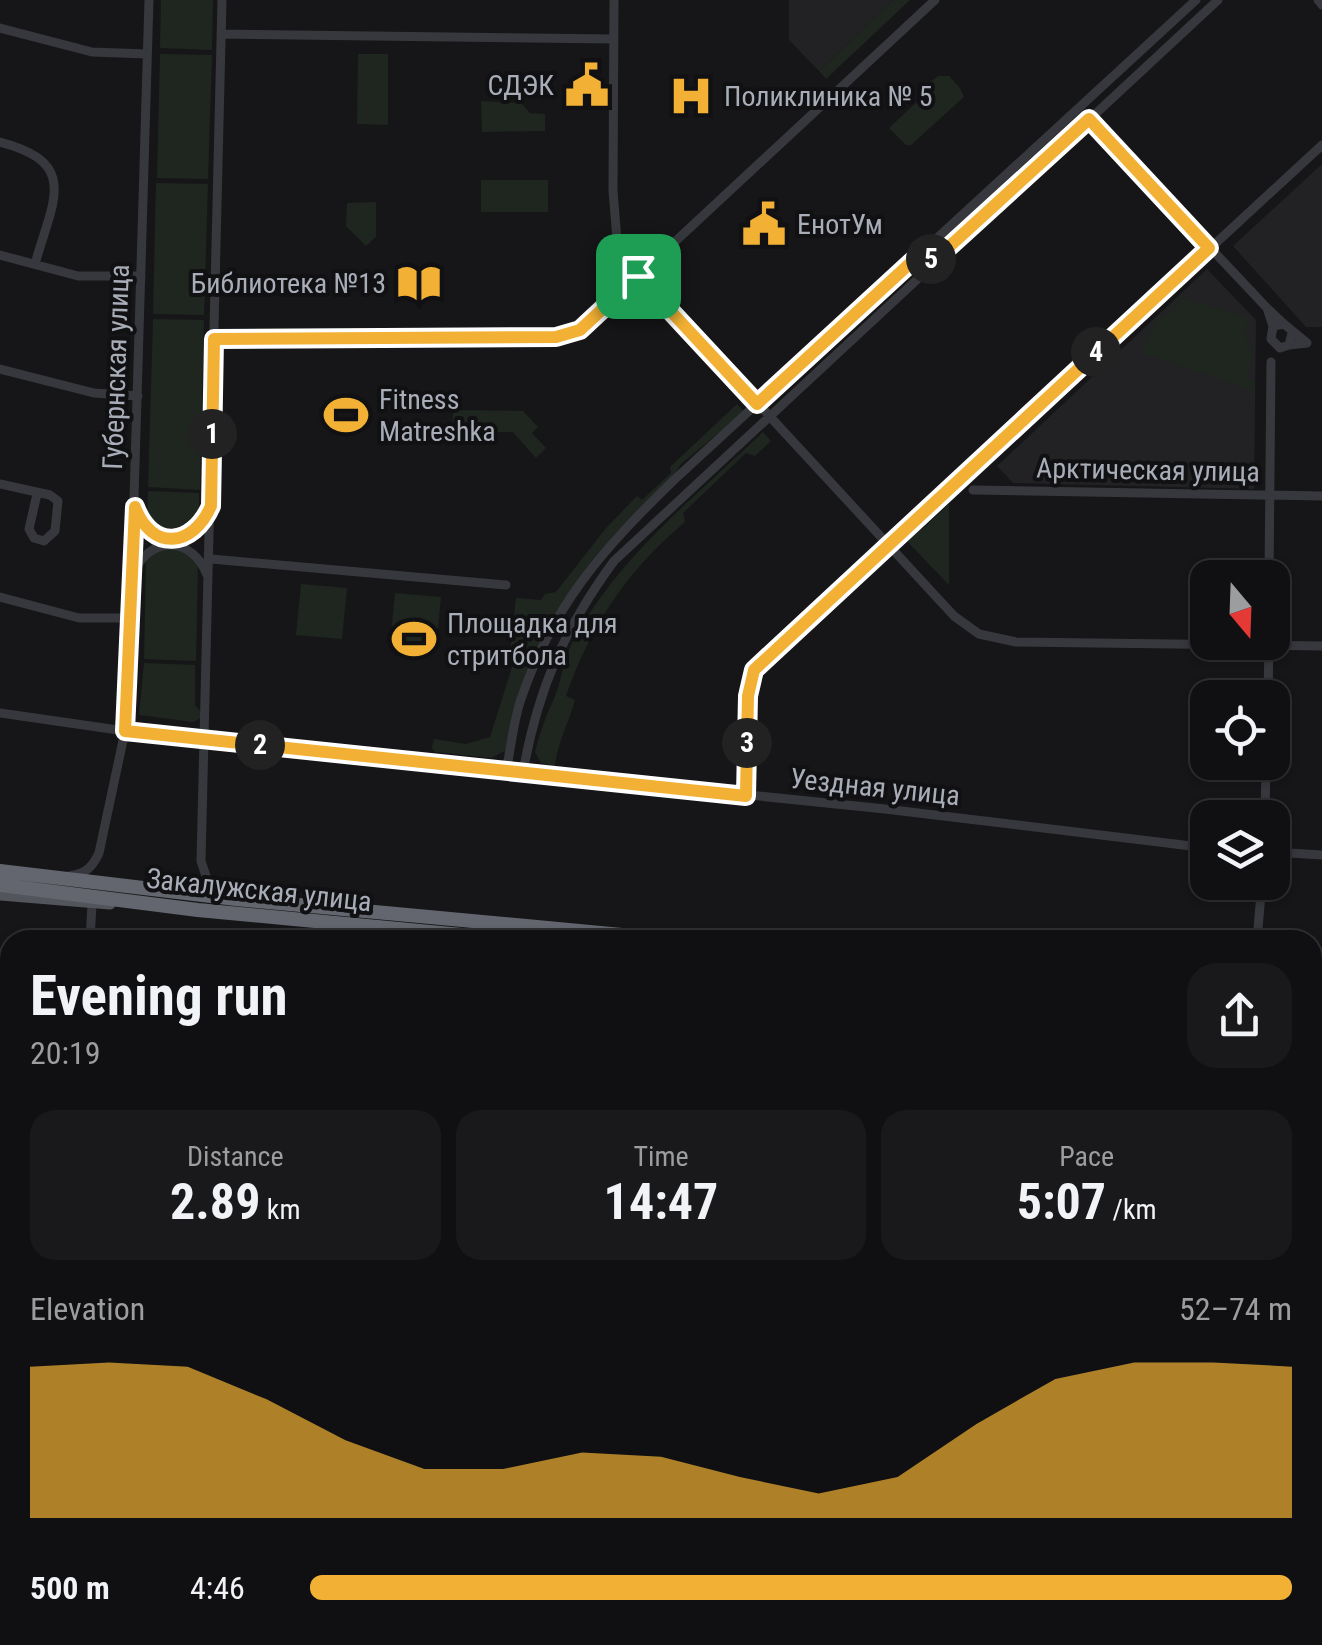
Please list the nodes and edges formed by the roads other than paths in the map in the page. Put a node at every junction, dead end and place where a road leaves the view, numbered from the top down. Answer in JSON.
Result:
{"nodes":[{"id":1,"x":149,"y":0,"type":"edge"},
{"id":2,"x":222,"y":0,"type":"edge"},
{"id":3,"x":614,"y":0,"type":"edge"},
{"id":4,"x":936,"y":0,"type":"edge"},
{"id":5,"x":1196,"y":0,"type":"edge"},
{"id":6,"x":1218,"y":0,"type":"edge"},
{"id":7,"x":0,"y":28,"type":"edge"},
{"id":8,"x":221,"y":34,"type":"junction"},
{"id":9,"x":614,"y":39,"type":"junction"},
{"id":10,"x":148,"y":54,"type":"junction"},
{"id":11,"x":1089,"y":119,"type":"junction"},
{"id":12,"x":0,"y":142,"type":"edge"},
{"id":13,"x":1322,"y":145,"type":"edge"},
{"id":14,"x":930,"y":245,"type":"junction"},
{"id":15,"x":1209,"y":248,"type":"junction"},
{"id":16,"x":0,"y":254,"type":"edge"},
{"id":17,"x":939,"y":256,"type":"junction"},
{"id":18,"x":910,"y":263,"type":"junction"},
{"id":19,"x":35,"y":264,"type":"junction"},
{"id":20,"x":920,"y":274,"type":"junction"},
{"id":21,"x":142,"y":276,"type":"junction"},
{"id":22,"x":638,"y":276,"type":"junction"},
{"id":23,"x":1283,"y":328,"type":"junction"},
{"id":24,"x":214,"y":339,"type":"junction"},
{"id":25,"x":1271,"y":339,"type":"junction"},
{"id":26,"x":1308,"y":343,"type":"junction"},
{"id":27,"x":1322,"y":343,"type":"edge"},
{"id":28,"x":1284,"y":346,"type":"junction"},
{"id":29,"x":1271,"y":362,"type":"junction"},
{"id":30,"x":0,"y":369,"type":"edge"},
{"id":31,"x":138,"y":396,"type":"junction"},
{"id":32,"x":757,"y":404,"type":"junction"},
{"id":33,"x":768,"y":416,"type":"junction"},
{"id":34,"x":0,"y":484,"type":"edge"},
{"id":35,"x":973,"y":490,"type":"dead end"},
{"id":36,"x":36,"y":494,"type":"junction"},
{"id":37,"x":1269,"y":495,"type":"junction"},
{"id":38,"x":1322,"y":496,"type":"edge"},
{"id":39,"x":211,"y":506,"type":"junction"},
{"id":40,"x":135,"y":507,"type":"junction"},
{"id":41,"x":887,"y":546,"type":"junction"},
{"id":42,"x":211,"y":559,"type":"junction"},
{"id":43,"x":1269,"y":560,"type":"edge"},
{"id":44,"x":133,"y":573,"type":"junction"},
{"id":45,"x":210,"y":582,"type":"junction"},
{"id":46,"x":506,"y":585,"type":"dead end"},
{"id":47,"x":0,"y":597,"type":"edge"},
{"id":48,"x":132,"y":618,"type":"junction"},
{"id":49,"x":1190,"y":643,"type":"edge"},
{"id":50,"x":1290,"y":645,"type":"edge"},
{"id":51,"x":1322,"y":646,"type":"edge"},
{"id":52,"x":0,"y":714,"type":"edge"},
{"id":53,"x":125,"y":731,"type":"junction"},
{"id":54,"x":205,"y":739,"type":"junction"},
{"id":55,"x":506,"y":770,"type":"junction"},
{"id":56,"x":523,"y":772,"type":"junction"},
{"id":57,"x":746,"y":796,"type":"junction"},
{"id":58,"x":1190,"y":846,"type":"edge"},
{"id":59,"x":1290,"y":853,"type":"edge"},
{"id":60,"x":1322,"y":855,"type":"edge"},
{"id":61,"x":0,"y":871,"type":"edge"},
{"id":62,"x":51,"y":878,"type":"junction"},
{"id":63,"x":0,"y":884,"type":"edge"},
{"id":64,"x":0,"y":896,"type":"edge"},
{"id":65,"x":236,"y":899,"type":"junction"},
{"id":66,"x":1260,"y":900,"type":"edge"},
{"id":67,"x":134,"y":902,"type":"junction"},
{"id":68,"x":92,"y":905,"type":"junction"},
{"id":69,"x":91,"y":930,"type":"edge"},
{"id":70,"x":406,"y":930,"type":"edge"},
{"id":71,"x":568,"y":930,"type":"edge"},
{"id":72,"x":1258,"y":930,"type":"edge"}],
"edges":[{"from":1,"to":10,"type":"street","name":"Губернская улица"},
{"from":2,"to":8,"type":"street"},
{"from":3,"to":9,"type":"street"},
{"from":4,"to":22,"type":"street"},
{"from":5,"to":14,"type":"street"},
{"from":6,"to":11,"type":"street"},
{"from":7,"to":10,"type":"street"},
{"from":8,"to":9,"type":"street"},
{"from":8,"to":24,"type":"street"},
{"from":9,"to":22,"type":"street"},
{"from":10,"to":21,"type":"street","name":"Губернская улица"},
{"from":11,"to":15,"type":"street"},
{"from":11,"to":17,"type":"street"},
{"from":12,"to":19,"type":"street"},
{"from":13,"to":15,"type":"street","name":"Арктическая улица"},
{"from":14,"to":17,"type":"street"},
{"from":14,"to":18,"type":"street"},
{"from":15,"to":23,"type":"street"},
{"from":15,"to":41,"type":"street","name":"Арктическая улица"},
{"from":16,"to":19,"type":"street"},
{"from":17,"to":20,"type":"street"},
{"from":18,"to":20,"type":"street"},
{"from":18,"to":32,"type":"street"},
{"from":19,"to":21,"type":"street"},
{"from":20,"to":33,"type":"street"},
{"from":21,"to":31,"type":"street","name":"Губернская улица"},
{"from":22,"to":24,"type":"street"},
{"from":22,"to":32,"type":"street"},
{"from":23,"to":25,"type":"street"},
{"from":23,"to":26,"type":"street"},
{"from":23,"to":28,"type":"street"},
{"from":24,"to":39,"type":"street"},
{"from":25,"to":28,"type":"street"},
{"from":25,"to":29,"type":"street"},
{"from":26,"to":27,"type":"street"},
{"from":26,"to":28,"type":"street"},
{"from":28,"to":29,"type":"street"},
{"from":29,"to":37,"type":"street"},
{"from":30,"to":31,"type":"street"},
{"from":31,"to":40,"type":"street","name":"Губернская улица"},
{"from":32,"to":33,"type":"street"},
{"from":32,"to":55,"type":"street"},
{"from":33,"to":41,"type":"street"},
{"from":33,"to":56,"type":"street"},
{"from":34,"to":36,"type":"street"},
{"from":35,"to":37,"type":"street","name":"Арктическая улица"},
{"from":36,"to":36,"type":"street"},
{"from":37,"to":38,"type":"street","name":"Арктическая улица"},
{"from":37,"to":43,"type":"street"},
{"from":39,"to":40,"type":"street"},
{"from":39,"to":42,"type":"street"},
{"from":40,"to":44,"type":"street","name":"Губернская улица"},
{"from":41,"to":49,"type":"street"},
{"from":41,"to":57,"type":"street","name":"Арктическая улица"},
{"from":42,"to":45,"type":"street"},
{"from":42,"to":46,"type":"street"},
{"from":44,"to":45,"type":"street"},
{"from":44,"to":48,"type":"street","name":"Губернская улица"},
{"from":45,"to":54,"type":"street"},
{"from":47,"to":48,"type":"street"},
{"from":48,"to":53,"type":"street","name":"Губернская улица"},
{"from":50,"to":51,"type":"street"},
{"from":52,"to":53,"type":"street","name":"Уездная улица"},
{"from":53,"to":54,"type":"street","name":"Уездная улица"},
{"from":53,"to":62,"type":"street","name":"Губернская улица"},
{"from":54,"to":55,"type":"street","name":"Уездная улица"},
{"from":54,"to":65,"type":"street"},
{"from":55,"to":56,"type":"street","name":"Уездная улица"},
{"from":56,"to":57,"type":"street","name":"Уездная улица"},
{"from":57,"to":58,"type":"street","name":"Уездная улица"},
{"from":59,"to":60,"type":"street"},
{"from":61,"to":62,"type":"highway"},
{"from":62,"to":65,"type":"highway"},
{"from":63,"to":67,"type":"highway","name":"Закалужская улица"},
{"from":64,"to":68,"type":"main road"},
{"from":65,"to":71,"type":"highway"},
{"from":66,"to":72,"type":"street"},
{"from":67,"to":68,"type":"main road"},
{"from":67,"to":70,"type":"highway","name":"Закалужская улица"},
{"from":68,"to":69,"type":"street"}]}
